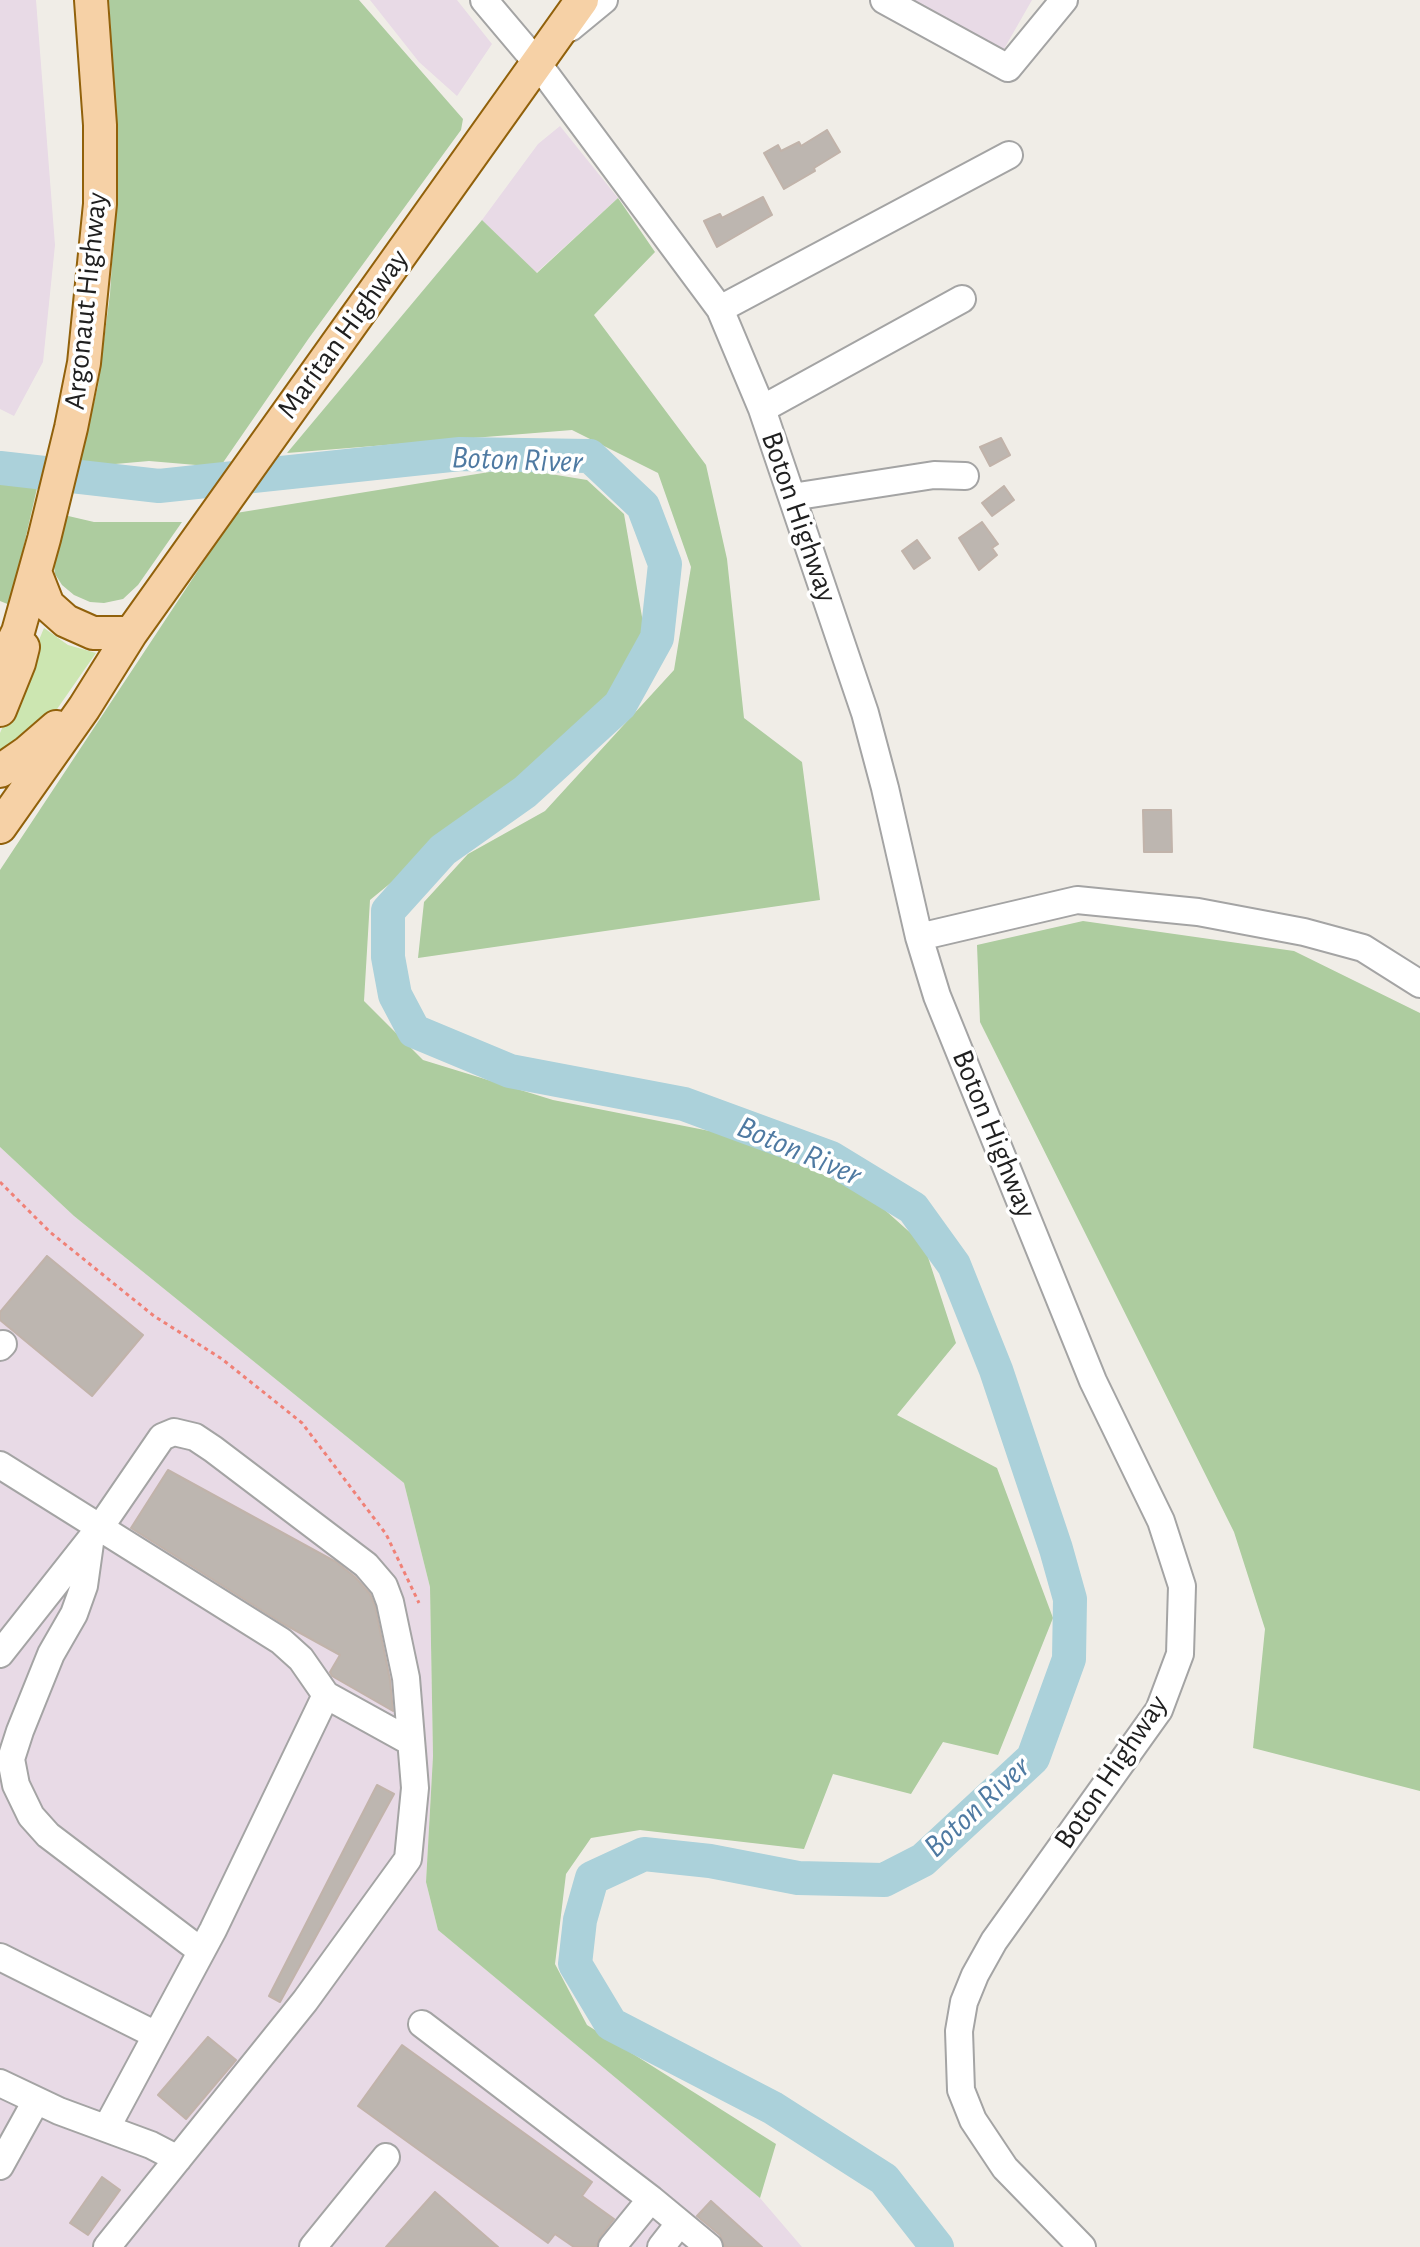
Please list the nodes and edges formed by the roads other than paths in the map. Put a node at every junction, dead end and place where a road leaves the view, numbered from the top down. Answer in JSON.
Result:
{"nodes":[{"id":1,"x":91,"y":0,"type":"edge"},
{"id":2,"x":484,"y":0,"type":"edge"},
{"id":3,"x":582,"y":0,"type":"edge"},
{"id":4,"x":604,"y":0,"type":"edge"},
{"id":5,"x":884,"y":0,"type":"edge"},
{"id":6,"x":1064,"y":0,"type":"edge"},
{"id":7,"x":546,"y":52,"type":"junction"},
{"id":8,"x":1009,"y":155,"type":"dead end"},
{"id":9,"x":962,"y":299,"type":"dead end"},
{"id":10,"x":720,"y":309,"type":"junction"},
{"id":11,"x":762,"y":409,"type":"junction"},
{"id":12,"x":965,"y":476,"type":"dead end"},
{"id":13,"x":792,"y":497,"type":"junction"},
{"id":14,"x":31,"y":584,"type":"junction"},
{"id":15,"x":131,"y":633,"type":"junction"},
{"id":16,"x":0,"y":668,"type":"edge"},
{"id":17,"x":106,"y":671,"type":"junction"},
{"id":18,"x":0,"y":710,"type":"edge"},
{"id":19,"x":0,"y":771,"type":"edge"},
{"id":20,"x":0,"y":827,"type":"edge"},
{"id":21,"x":919,"y":937,"type":"junction"},
{"id":22,"x":1420,"y":984,"type":"edge"},
{"id":23,"x":0,"y":1465,"type":"edge"},
{"id":24,"x":96,"y":1533,"type":"junction"},
{"id":25,"x":0,"y":1654,"type":"edge"},
{"id":26,"x":326,"y":1695,"type":"junction"},
{"id":27,"x":411,"y":1742,"type":"junction"},
{"id":28,"x":201,"y":1951,"type":"junction"},
{"id":29,"x":0,"y":1957,"type":"edge"},
{"id":30,"x":422,"y":2024,"type":"dead end"},
{"id":31,"x":156,"y":2035,"type":"junction"},
{"id":32,"x":0,"y":2083,"type":"edge"},
{"id":33,"x":36,"y":2101,"type":"junction"},
{"id":34,"x":107,"y":2127,"type":"junction"},
{"id":35,"x":386,"y":2157,"type":"dead end"},
{"id":36,"x":178,"y":2159,"type":"junction"},
{"id":37,"x":0,"y":2166,"type":"edge"},
{"id":38,"x":651,"y":2199,"type":"junction"},
{"id":39,"x":679,"y":2224,"type":"junction"},
{"id":40,"x":107,"y":2247,"type":"edge"},
{"id":41,"x":313,"y":2247,"type":"edge"},
{"id":42,"x":612,"y":2247,"type":"edge"},
{"id":43,"x":661,"y":2247,"type":"edge"},
{"id":44,"x":709,"y":2247,"type":"edge"},
{"id":45,"x":1082,"y":2247,"type":"edge"}],
"edges":[{"from":1,"to":14,"type":"main road","name":"Argonaut Highway"},
{"from":2,"to":7,"type":"street","name":"Boton Highway"},
{"from":3,"to":7,"type":"main road","name":"Maritan Highway"},
{"from":4,"to":7,"type":"street"},
{"from":5,"to":6,"type":"street"},
{"from":7,"to":10,"type":"street","name":"Boton Highway"},
{"from":7,"to":15,"type":"main road","name":"Maritan Highway"},
{"from":8,"to":10,"type":"street"},
{"from":9,"to":11,"type":"street"},
{"from":10,"to":11,"type":"street","name":"Boton Highway"},
{"from":11,"to":13,"type":"street","name":"Boton Highway"},
{"from":12,"to":13,"type":"street"},
{"from":13,"to":21,"type":"street","name":"Boton Highway"},
{"from":14,"to":15,"type":"main road"},
{"from":14,"to":16,"type":"main road","name":"Argonaut Highway"},
{"from":14,"to":18,"type":"main road","name":"Argonaut Highway"},
{"from":15,"to":17,"type":"main road","name":"Maritan Highway"},
{"from":17,"to":19,"type":"main road","name":"Maritan Highway"},
{"from":17,"to":20,"type":"main road","name":"Maritan Highway"},
{"from":21,"to":22,"type":"street"},
{"from":21,"to":45,"type":"street","name":"Boton Highway"},
{"from":23,"to":24,"type":"street"},
{"from":24,"to":25,"type":"street"},
{"from":24,"to":26,"type":"street"},
{"from":24,"to":27,"type":"street"},
{"from":24,"to":28,"type":"street"},
{"from":26,"to":27,"type":"street"},
{"from":26,"to":28,"type":"street"},
{"from":27,"to":36,"type":"street"},
{"from":28,"to":31,"type":"street"},
{"from":29,"to":31,"type":"street"},
{"from":30,"to":38,"type":"street"},
{"from":31,"to":34,"type":"street"},
{"from":32,"to":33,"type":"street"},
{"from":33,"to":34,"type":"street"},
{"from":33,"to":37,"type":"street"},
{"from":34,"to":36,"type":"street"},
{"from":35,"to":41,"type":"street"},
{"from":36,"to":40,"type":"street"},
{"from":38,"to":39,"type":"street"},
{"from":38,"to":42,"type":"street"},
{"from":39,"to":43,"type":"street"},
{"from":39,"to":44,"type":"street"}]}
